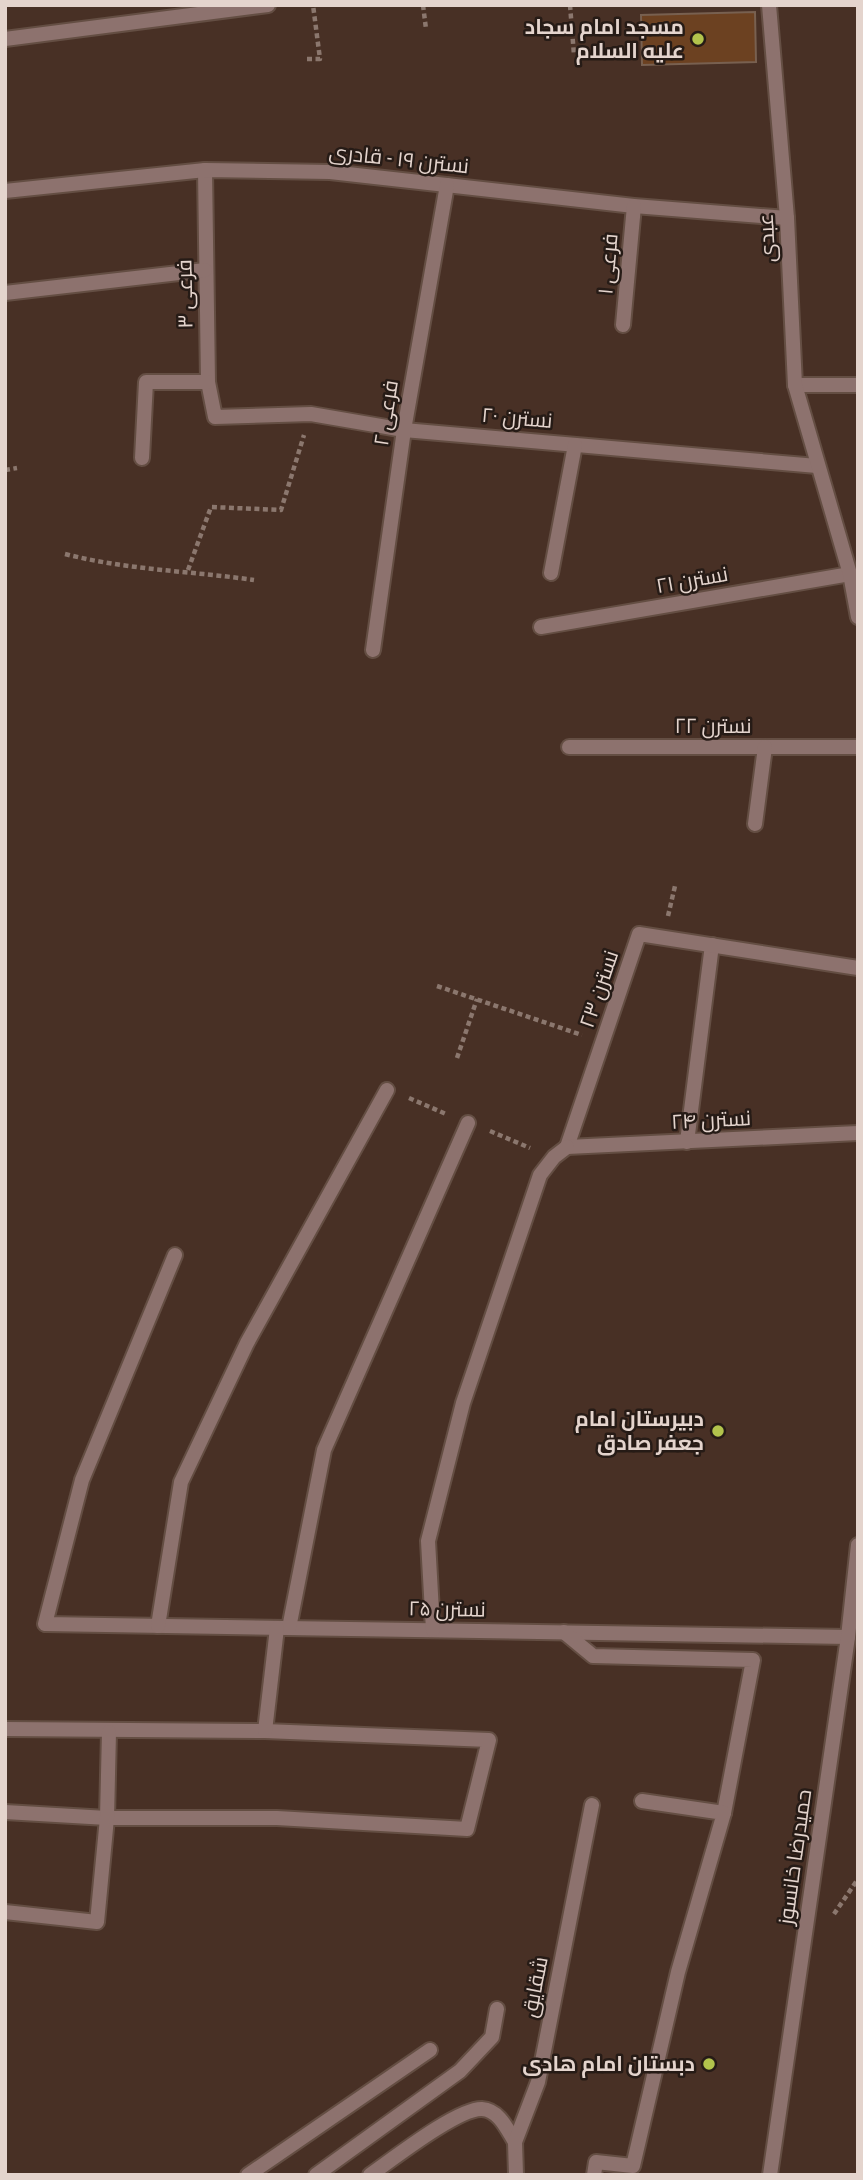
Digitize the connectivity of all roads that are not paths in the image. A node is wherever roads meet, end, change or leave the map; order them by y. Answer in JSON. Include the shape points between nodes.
{"nodes":[{"id":1,"x":268,"y":5,"type":"edge"},
{"id":2,"x":769,"y":5,"type":"edge"},
{"id":3,"x":5,"y":38,"type":"edge"},
{"id":4,"x":205,"y":170,"type":"junction"},
{"id":5,"x":447,"y":185,"type":"junction"},
{"id":6,"x":5,"y":191,"type":"edge"},
{"id":7,"x":634,"y":206,"type":"junction"},
{"id":8,"x":787,"y":218,"type":"junction"},
{"id":9,"x":205,"y":270,"type":"junction"},
{"id":10,"x":5,"y":293,"type":"edge"},
{"id":11,"x":623,"y":324,"type":"dead end"},
{"id":12,"x":208,"y":382,"type":"junction"},
{"id":13,"x":795,"y":385,"type":"junction"},
{"id":14,"x":858,"y":385,"type":"edge"},
{"id":15,"x":215,"y":416,"type":"joint"},
{"id":16,"x":404,"y":429,"type":"junction"},
{"id":17,"x":576,"y":445,"type":"junction"},
{"id":18,"x":142,"y":458,"type":"dead end"},
{"id":19,"x":817,"y":466,"type":"junction"},
{"id":20,"x":551,"y":573,"type":"dead end"},
{"id":21,"x":850,"y":574,"type":"junction"},
{"id":22,"x":858,"y":617,"type":"edge"},
{"id":23,"x":541,"y":626,"type":"dead end"},
{"id":24,"x":373,"y":650,"type":"dead end"},
{"id":25,"x":569,"y":747,"type":"dead end"},
{"id":26,"x":765,"y":747,"type":"junction"},
{"id":27,"x":858,"y":747,"type":"edge"},
{"id":28,"x":755,"y":824,"type":"dead end"},
{"id":29,"x":712,"y":945,"type":"junction"},
{"id":30,"x":858,"y":968,"type":"edge"},
{"id":31,"x":387,"y":1090,"type":"dead end"},
{"id":32,"x":468,"y":1123,"type":"dead end"},
{"id":33,"x":858,"y":1133,"type":"edge"},
{"id":34,"x":687,"y":1142,"type":"junction"},
{"id":35,"x":567,"y":1147,"type":"junction"},
{"id":36,"x":175,"y":1255,"type":"dead end"},
{"id":37,"x":858,"y":1545,"type":"edge"},
{"id":38,"x":158,"y":1626,"type":"junction"},
{"id":39,"x":283,"y":1628,"type":"junction"},
{"id":40,"x":433,"y":1630,"type":"junction"},
{"id":41,"x":564,"y":1632,"type":"junction"},
{"id":42,"x":849,"y":1637,"type":"junction"},
{"id":43,"x":5,"y":1729,"type":"edge"},
{"id":44,"x":265,"y":1731,"type":"junction"},
{"id":45,"x":109,"y":1732,"type":"junction"},
{"id":46,"x":642,"y":1801,"type":"dead end"},
{"id":47,"x":592,"y":1805,"type":"dead end"},
{"id":48,"x":5,"y":1812,"type":"edge"},
{"id":49,"x":724,"y":1813,"type":"junction"},
{"id":50,"x":107,"y":1818,"type":"junction"},
{"id":51,"x":5,"y":1912,"type":"edge"},
{"id":52,"x":497,"y":2010,"type":"dead end"},
{"id":53,"x":430,"y":2050,"type":"dead end"},
{"id":54,"x":515,"y":2142,"type":"junction"},
{"id":55,"x":248,"y":2175,"type":"edge"},
{"id":56,"x":316,"y":2175,"type":"edge"},
{"id":57,"x":370,"y":2175,"type":"edge"},
{"id":58,"x":516,"y":2175,"type":"edge"},
{"id":59,"x":594,"y":2175,"type":"edge"},
{"id":60,"x":770,"y":2175,"type":"edge"}],
"edges":[{"from":1,"to":3,"type":"street"},
{"from":2,"to":8,"type":"street","name":"عبدی"},
{"from":4,"to":5,"type":"street","name":"نسترن ۱۹ - قادری","via":[[330,172]]},
{"from":4,"to":6,"type":"street","name":"نسترن ۱۹ - قادری"},
{"from":4,"to":9,"type":"street","name":"فرعی ۳"},
{"from":5,"to":7,"type":"street","name":"نسترن ۱۹ - قادری"},
{"from":5,"to":16,"type":"street","name":"فرعی ۲"},
{"from":7,"to":8,"type":"street","name":"نسترن ۱۹ - قادری"},
{"from":7,"to":11,"type":"street","name":"فرعی ۱"},
{"from":8,"to":13,"type":"street","name":"عبدی"},
{"from":9,"to":10,"type":"street"},
{"from":9,"to":12,"type":"street","name":"فرعی ۳"},
{"from":12,"to":15,"type":"street","name":"فرعی ۳"},
{"from":12,"to":18,"type":"street","via":[[146,382]]},
{"from":13,"to":14,"type":"street"},
{"from":13,"to":19,"type":"street","name":"عبدی"},
{"from":15,"to":16,"type":"street","name":"نسترن ۲۰","via":[[310,414]]},
{"from":16,"to":17,"type":"street","name":"نسترن ۲۰"},
{"from":16,"to":24,"type":"street","name":"فرعی ۲"},
{"from":17,"to":19,"type":"street","name":"نسترن ۲۰"},
{"from":17,"to":20,"type":"street"},
{"from":19,"to":21,"type":"street"},
{"from":21,"to":22,"type":"street"},
{"from":21,"to":23,"type":"street","name":"نسترن ۲۱"},
{"from":25,"to":26,"type":"street","name":"نسترن ۲۲"},
{"from":26,"to":27,"type":"street","name":"نسترن ۲۲"},
{"from":26,"to":28,"type":"street"},
{"from":29,"to":30,"type":"street","name":"نسترن ۲۳"},
{"from":29,"to":34,"type":"street"},
{"from":29,"to":35,"type":"street","name":"نسترن ۲۳","via":[[639,934]]},
{"from":31,"to":38,"type":"street","via":[[247,1343],[181,1482]]},
{"from":32,"to":39,"type":"street","via":[[324,1450]]},
{"from":33,"to":34,"type":"street","name":"نسترن ۲۴"},
{"from":34,"to":35,"type":"street","name":"نسترن ۲۴"},
{"from":35,"to":40,"type":"street","via":[[540,1175],[463,1403],[428,1541]]},
{"from":36,"to":38,"type":"street","name":"نسترن ۲۵","via":[[82,1480],[45,1624]]},
{"from":37,"to":42,"type":"street","name":"حمیدرضا خانسوز"},
{"from":38,"to":39,"type":"street","name":"نسترن ۲۵"},
{"from":39,"to":40,"type":"street","name":"نسترن ۲۵"},
{"from":39,"to":44,"type":"street"},
{"from":40,"to":41,"type":"street","name":"نسترن ۲۵"},
{"from":41,"to":42,"type":"street","name":"نسترن ۲۵"},
{"from":41,"to":49,"type":"street","via":[[593,1656],[753,1660]]},
{"from":42,"to":60,"type":"street","name":"حمیدرضا خانسوز"},
{"from":43,"to":45,"type":"street"},
{"from":44,"to":45,"type":"street"},
{"from":44,"to":50,"type":"street","via":[[489,1740],[467,1829],[277,1818]]},
{"from":45,"to":50,"type":"street"},
{"from":46,"to":49,"type":"street"},
{"from":47,"to":54,"type":"street","name":"شقایق","via":[[538,2082]]},
{"from":48,"to":50,"type":"street"},
{"from":49,"to":59,"type":"street","via":[[678,1972],[633,2166],[596,2162]]},
{"from":50,"to":51,"type":"street","via":[[97,1922]]},
{"from":52,"to":56,"type":"street","via":[[492,2037],[460,2071]]},
{"from":53,"to":55,"type":"street"},
{"from":54,"to":57,"type":"street","via":[[500,2118],[484,2109],[463,2112]]},
{"from":54,"to":58,"type":"street","name":"شقایق"}]}
